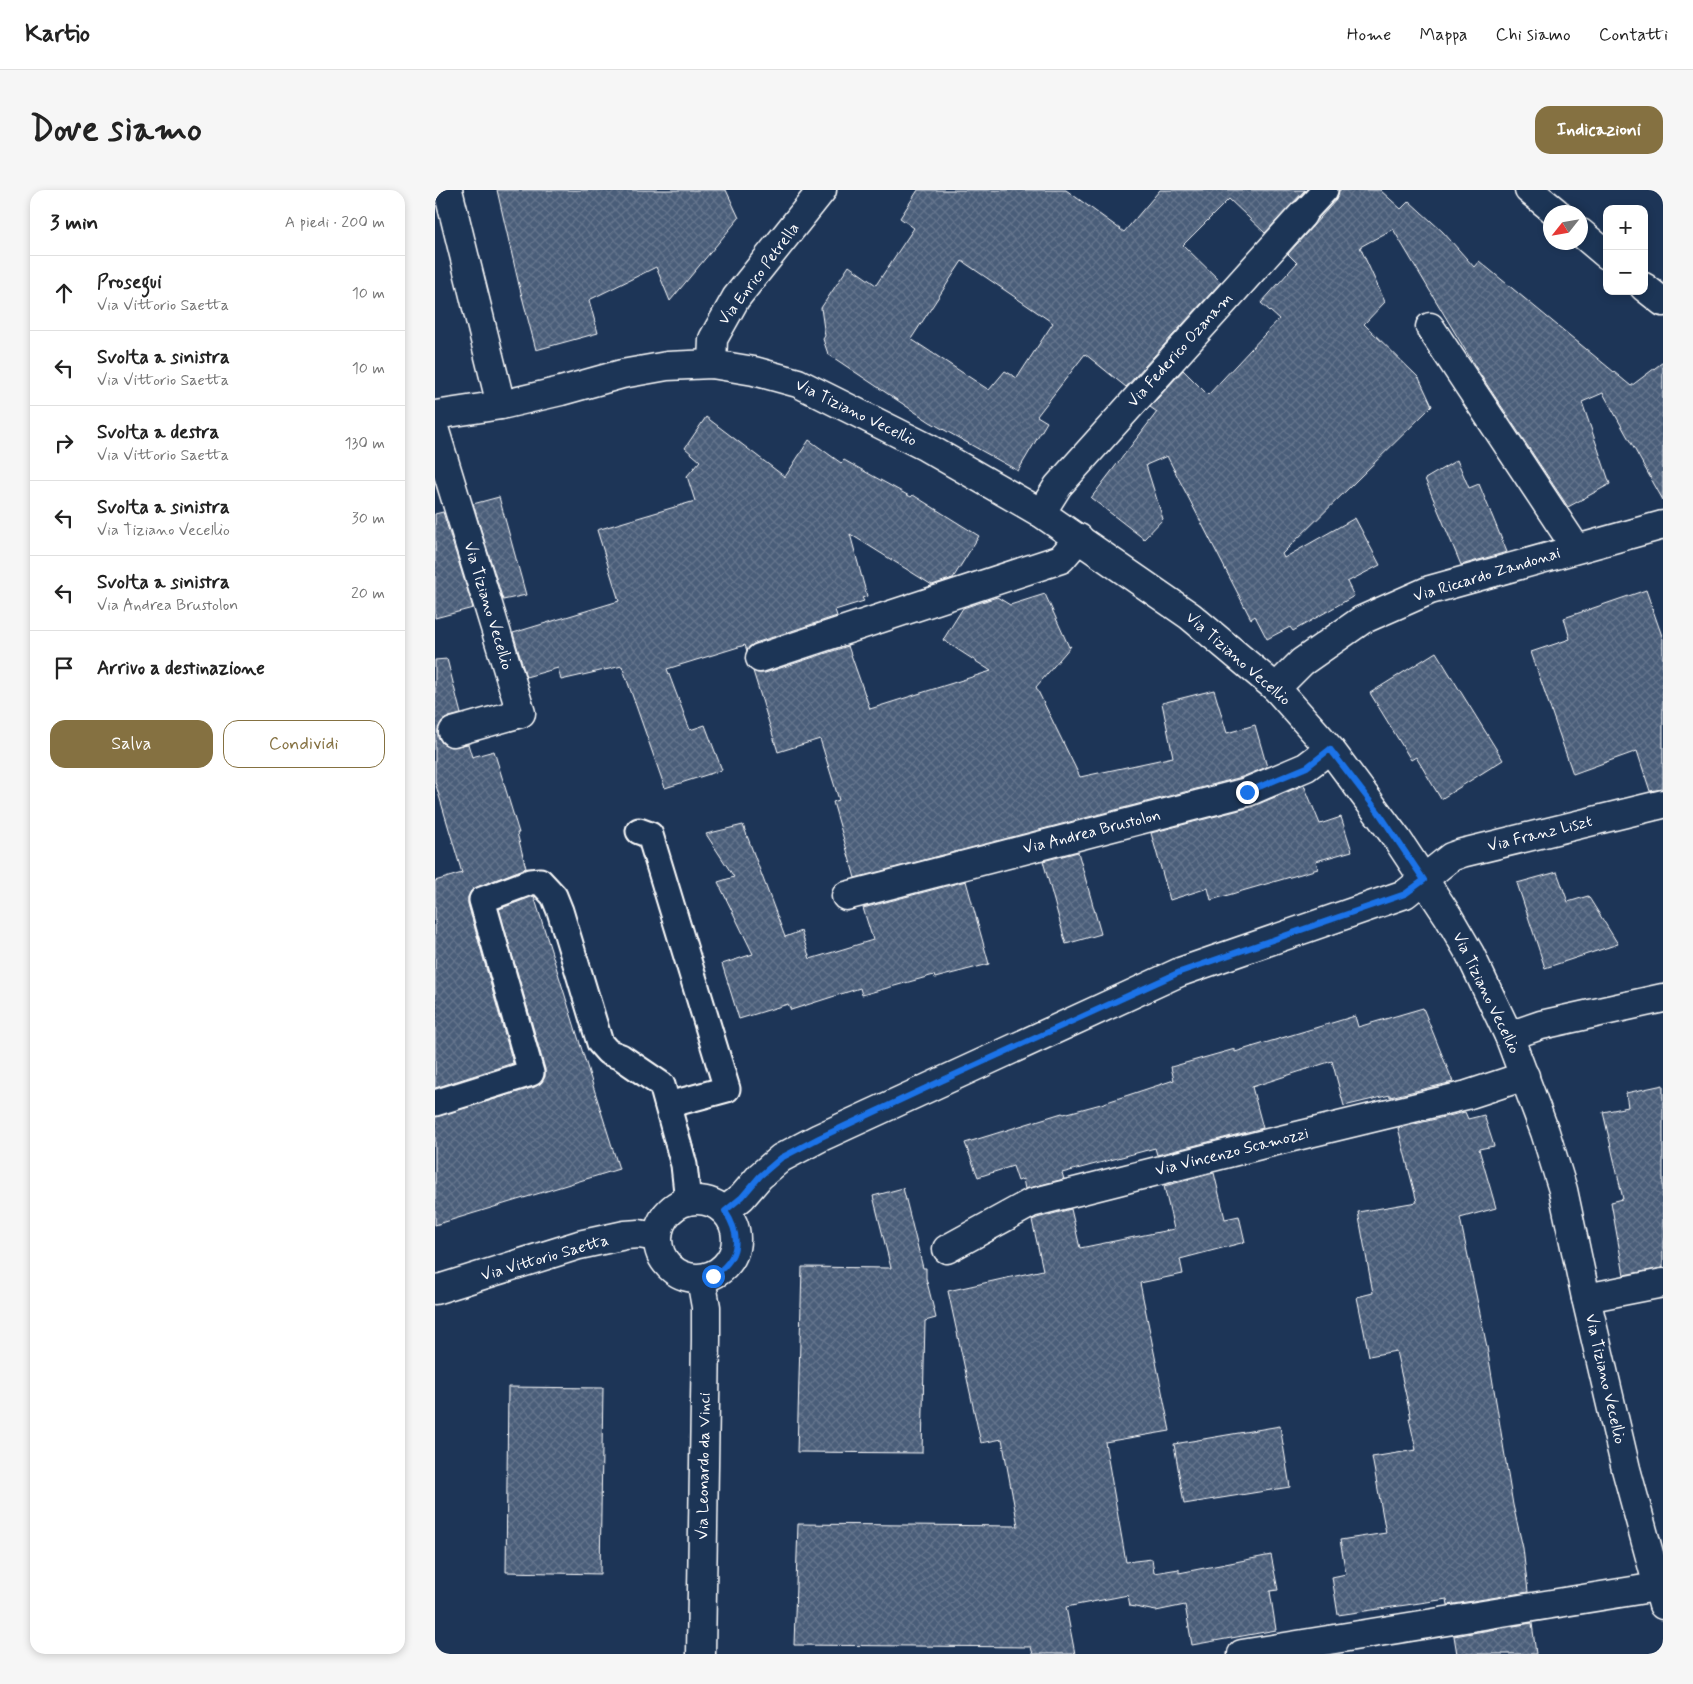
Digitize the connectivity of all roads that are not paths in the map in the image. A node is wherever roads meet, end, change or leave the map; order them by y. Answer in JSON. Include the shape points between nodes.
{"nodes":[{"id":1,"x":448,"y":190,"type":"edge"},
{"id":2,"x":822,"y":190,"type":"edge"},
{"id":3,"x":1325,"y":190,"type":"edge"},
{"id":4,"x":1529,"y":190,"type":"edge"},
{"id":5,"x":1547,"y":205,"type":"edge"},
{"id":6,"x":1302,"y":215,"type":"joint"},
{"id":7,"x":1588,"y":239,"type":"edge"},
{"id":8,"x":1603,"y":252,"type":"edge"},
{"id":9,"x":1648,"y":290,"type":"edge"},
{"id":10,"x":1663,"y":302,"type":"edge"},
{"id":11,"x":1430,"y":327,"type":"dead end"},
{"id":12,"x":712,"y":364,"type":"junction"},
{"id":13,"x":501,"y":405,"type":"junction"},
{"id":14,"x":435,"y":414,"type":"edge"},
{"id":15,"x":435,"y":431,"type":"edge"},
{"id":16,"x":1041,"y":513,"type":"junction"},
{"id":17,"x":1663,"y":525,"type":"edge"},
{"id":18,"x":1079,"y":538,"type":"junction"},
{"id":19,"x":1577,"y":548,"type":"junction"},
{"id":20,"x":760,"y":658,"type":"dead end"},
{"id":21,"x":1276,"y":688,"type":"junction"},
{"id":22,"x":453,"y":732,"type":"dead end"},
{"id":23,"x":1330,"y":749,"type":"junction"},
{"id":24,"x":1663,"y":804,"type":"edge"},
{"id":25,"x":639,"y":831,"type":"dead end"},
{"id":26,"x":1424,"y":880,"type":"junction"},
{"id":27,"x":846,"y":896,"type":"dead end"},
{"id":28,"x":1663,"y":998,"type":"edge"},
{"id":29,"x":1509,"y":1036,"type":"junction"},
{"id":30,"x":1525,"y":1076,"type":"junction"},
{"id":31,"x":665,"y":1095,"type":"junction"},
{"id":32,"x":435,"y":1104,"type":"edge"},
{"id":33,"x":688,"y":1201,"type":"junction"},
{"id":34,"x":725,"y":1211,"type":"junction"},
{"id":35,"x":657,"y":1237,"type":"junction"},
{"id":36,"x":947,"y":1249,"type":"dead end"},
{"id":37,"x":701,"y":1279,"type":"junction"},
{"id":38,"x":1663,"y":1283,"type":"edge"},
{"id":39,"x":435,"y":1290,"type":"edge"},
{"id":40,"x":1585,"y":1298,"type":"junction"},
{"id":41,"x":1660,"y":1596,"type":"edge"},
{"id":42,"x":701,"y":1654,"type":"edge"},
{"id":43,"x":1242,"y":1654,"type":"edge"}],
"edges":[{"from":1,"to":13,"type":"street"},
{"from":2,"to":12,"type":"street","name":"Via Enrico Petrella","via":[[732,306],[713,339]]},
{"from":3,"to":6,"type":"lane","name":"Via Federico Ozanam"},
{"from":4,"to":5,"type":"street"},
{"from":6,"to":16,"type":"street","name":"Via Federico Ozanam","via":[[1058,486]]},
{"from":7,"to":8,"type":"street"},
{"from":9,"to":10,"type":"street"},
{"from":11,"to":19,"type":"street","name":"Via Riccardo Zandonai"},
{"from":12,"to":13,"type":"street","name":"Via Tiziano Vecellio","via":[[667,366],[622,374]]},
{"from":12,"to":16,"type":"street","name":"Via Tiziano Vecellio","via":[[754,370],[797,383],[926,447]]},
{"from":13,"to":14,"type":"street","name":"Via Tiziano Vecellio"},
{"from":15,"to":22,"type":"street","name":"Via Tiziano Vecellio","via":[[521,713]]},
{"from":16,"to":18,"type":"street","name":"Via Tiziano Vecellio"},
{"from":17,"to":19,"type":"street","name":"Via Riccardo Zandonai"},
{"from":18,"to":20,"type":"street","via":[[1061,559]]},
{"from":18,"to":21,"type":"street","name":"Via Tiziano Vecellio","via":[[1190,616]]},
{"from":19,"to":21,"type":"street","name":"Via Riccardo Zandonai","via":[[1429,590],[1362,620],[1302,662]]},
{"from":21,"to":23,"type":"street","name":"Via Tiziano Vecellio"},
{"from":23,"to":26,"type":"street","name":"Via Tiziano Vecellio"},
{"from":23,"to":27,"type":"street","name":"Via Andrea Brustolon","via":[[1307,767],[1247,792]]},
{"from":24,"to":26,"type":"street","name":"Via Franz Liszt","via":[[1462,853]]},
{"from":25,"to":31,"type":"lane","via":[[650,835],[727,1089]]},
{"from":26,"to":29,"type":"street","name":"Via Tiziano Vecellio","via":[[1471,954]]},
{"from":26,"to":34,"type":"street","via":[[1398,897],[1180,972],[819,1138],[781,1158]]},
{"from":28,"to":29,"type":"street","via":[[1541,1025]]},
{"from":29,"to":30,"type":"street","name":"Via Tiziano Vecellio"},
{"from":30,"to":36,"type":"street","name":"Via Vincenzo Scamozzi","via":[[1467,1095],[1031,1204]]},
{"from":30,"to":40,"type":"street","name":"Via Tiziano Vecellio","via":[[1563,1190]]},
{"from":31,"to":32,"type":"lane","via":[[600,1043],[554,896],[540,881],[482,900],[531,1073]]},
{"from":31,"to":33,"type":"lane","via":[[684,1165]]},
{"from":33,"to":34,"type":"street","via":[[701,1200]]},
{"from":33,"to":35,"type":"street","via":[[668,1212]]},
{"from":34,"to":37,"type":"street","via":[[736,1234],[732,1259],[713,1276]]},
{"from":35,"to":37,"type":"street","via":[[668,1266],[678,1274]]},
{"from":35,"to":39,"type":"street","name":"Via Vittorio Saetta","via":[[625,1235],[579,1245]]},
{"from":37,"to":42,"type":"street","name":"Via Leonardo da Vinci","via":[[706,1307],[706,1339]]},
{"from":38,"to":40,"type":"street"},
{"from":40,"to":41,"type":"street","name":"Via Tiziano Vecellio"},
{"from":41,"to":43,"type":"street","name":"Via Tiziano Vecellio"}]}
